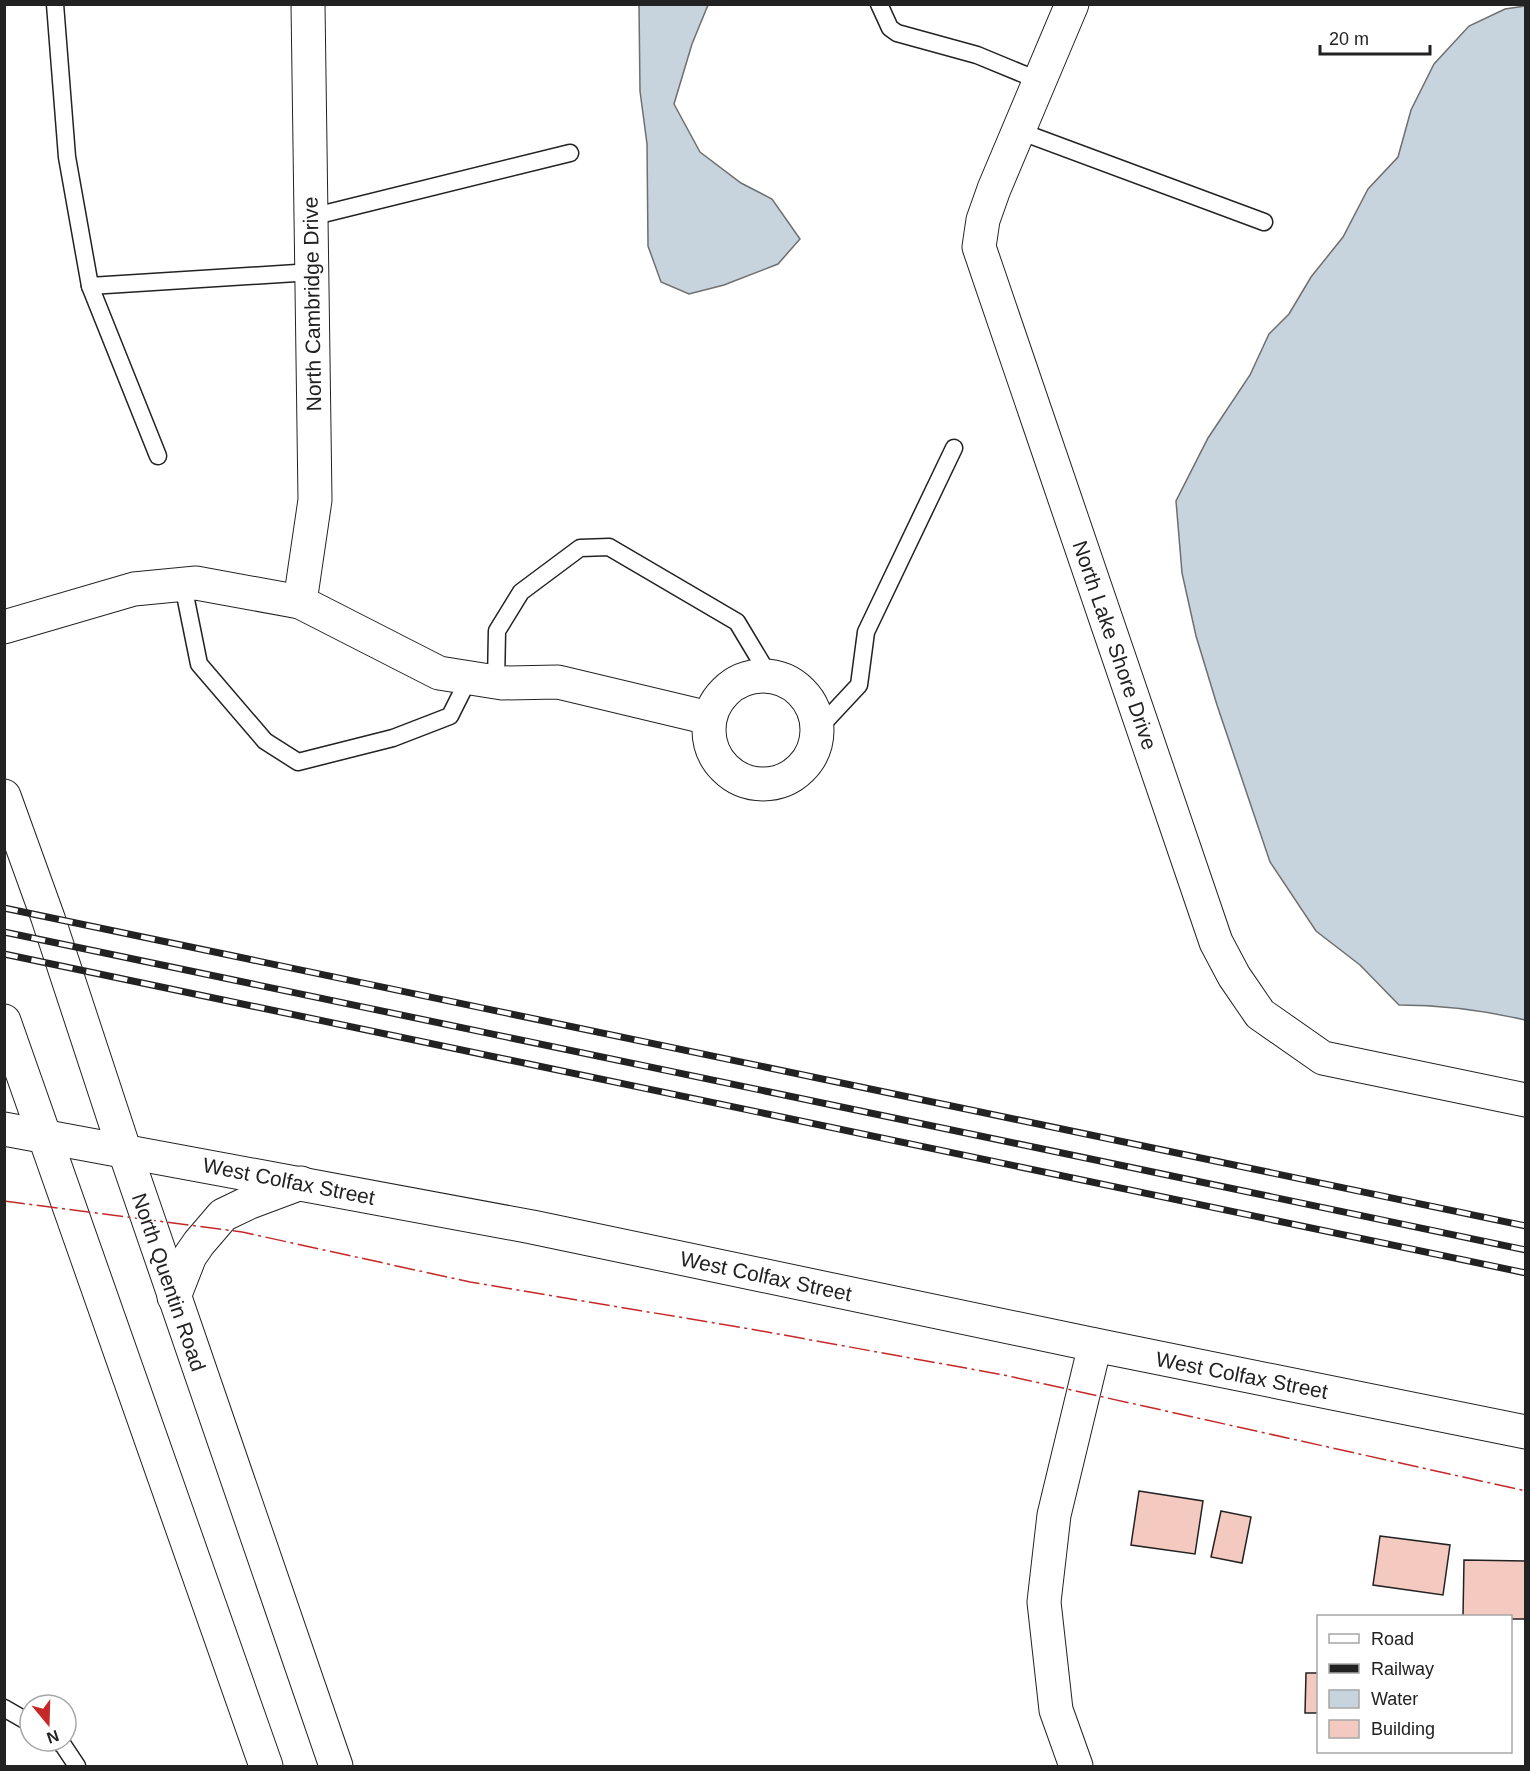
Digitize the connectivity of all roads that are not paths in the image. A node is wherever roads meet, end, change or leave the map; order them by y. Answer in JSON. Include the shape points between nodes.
{"nodes":[{"id":1,"x":55,"y":4,"type":"edge"},
{"id":2,"x":308,"y":4,"type":"edge"},
{"id":3,"x":879,"y":4,"type":"edge"},
{"id":4,"x":1072,"y":4,"type":"edge"},
{"id":5,"x":1040,"y":81,"type":"junction"},
{"id":6,"x":1019,"y":131,"type":"junction"},
{"id":7,"x":570,"y":153,"type":"dead end"},
{"id":8,"x":310,"y":217,"type":"junction"},
{"id":9,"x":1264,"y":222,"type":"dead end"},
{"id":10,"x":312,"y":272,"type":"junction"},
{"id":11,"x":90,"y":286,"type":"junction"},
{"id":12,"x":954,"y":448,"type":"dead end"},
{"id":13,"x":158,"y":456,"type":"dead end"},
{"id":14,"x":183,"y":585,"type":"junction"},
{"id":15,"x":300,"y":602,"type":"junction"},
{"id":16,"x":4,"y":627,"type":"edge"},
{"id":17,"x":770,"y":677,"type":"junction"},
{"id":18,"x":483,"y":680,"type":"junction"},
{"id":19,"x":709,"y":718,"type":"junction"},
{"id":20,"x":818,"y":730,"type":"junction"},
{"id":21,"x":4,"y":796,"type":"edge"},
{"id":22,"x":4,"y":1021,"type":"edge"},
{"id":23,"x":1526,"y":1100,"type":"edge"},
{"id":24,"x":4,"y":1129,"type":"edge"},
{"id":25,"x":45,"y":1136,"type":"junction"},
{"id":26,"x":124,"y":1149,"type":"junction"},
{"id":27,"x":301,"y":1183,"type":"junction"},
{"id":28,"x":174,"y":1297,"type":"junction"},
{"id":29,"x":1095,"y":1345,"type":"junction"},
{"id":30,"x":1526,"y":1432,"type":"edge"},
{"id":31,"x":4,"y":1708,"type":"edge"},
{"id":32,"x":18,"y":1716,"type":"edge"},
{"id":33,"x":68,"y":1753,"type":"edge"},
{"id":34,"x":77,"y":1767,"type":"edge"},
{"id":35,"x":266,"y":1767,"type":"edge"},
{"id":36,"x":336,"y":1767,"type":"edge"},
{"id":37,"x":1076,"y":1767,"type":"edge"}],
"edges":[{"from":1,"to":11,"type":"lane","via":[[67,157]]},
{"from":2,"to":8,"type":"street","name":"North Cambridge Drive"},
{"from":3,"to":5,"type":"lane","via":[[890,28],[897,33],[977,55]]},
{"from":4,"to":5,"type":"street","name":"North Lake Shore Drive"},
{"from":5,"to":6,"type":"street","name":"North Lake Shore Drive"},
{"from":6,"to":9,"type":"lane"},
{"from":6,"to":23,"type":"street","name":"North Lake Shore Drive","via":[[983,220],[979,247],[1216,942],[1260,1014],[1323,1058]]},
{"from":7,"to":8,"type":"lane"},
{"from":8,"to":10,"type":"street","name":"North Cambridge Drive"},
{"from":10,"to":11,"type":"lane"},
{"from":10,"to":15,"type":"street","name":"North Cambridge Drive","via":[[315,500]]},
{"from":11,"to":13,"type":"lane"},
{"from":12,"to":20,"type":"lane","via":[[866,632],[859,684]]},
{"from":14,"to":15,"type":"street","via":[[196,583]]},
{"from":14,"to":16,"type":"street","via":[[134,589]]},
{"from":14,"to":18,"type":"lane","via":[[199,664],[265,741],[298,762],[393,738],[450,716]]},
{"from":15,"to":18,"type":"street","via":[[439,673]]},
{"from":17,"to":18,"type":"lane","via":[[737,622],[609,547],[580,548],[521,592],[497,631]]},
{"from":17,"to":19,"type":"street","via":[[756,676],[733,685],[719,698]]},
{"from":17,"to":20,"type":"street","via":[[791,684],[810,702]]},
{"from":18,"to":19,"type":"street","via":[[558,681]]},
{"from":19,"to":20,"type":"street","via":[[709,742],[717,760],[729,773],[760,785],[792,776],[806,763]]},
{"from":21,"to":26,"type":"street","name":"North Quentin Road"},
{"from":22,"to":25,"type":"street"},
{"from":24,"to":25,"type":"street","name":"West Colfax Street"},
{"from":25,"to":26,"type":"street","name":"West Colfax Street"},
{"from":25,"to":35,"type":"street"},
{"from":26,"to":27,"type":"street","name":"West Colfax Street"},
{"from":26,"to":28,"type":"street","name":"North Quentin Road"},
{"from":27,"to":28,"type":"street","via":[[223,1215],[195,1250]]},
{"from":27,"to":29,"type":"street","name":"West Colfax Street","via":[[532,1227]]},
{"from":28,"to":36,"type":"street","name":"North Quentin Road"},
{"from":29,"to":30,"type":"street","name":"West Colfax Street"},
{"from":29,"to":37,"type":"street","via":[[1054,1515],[1044,1602],[1056,1710]]},
{"from":31,"to":32,"type":"lane"},
{"from":33,"to":34,"type":"lane"}]}
